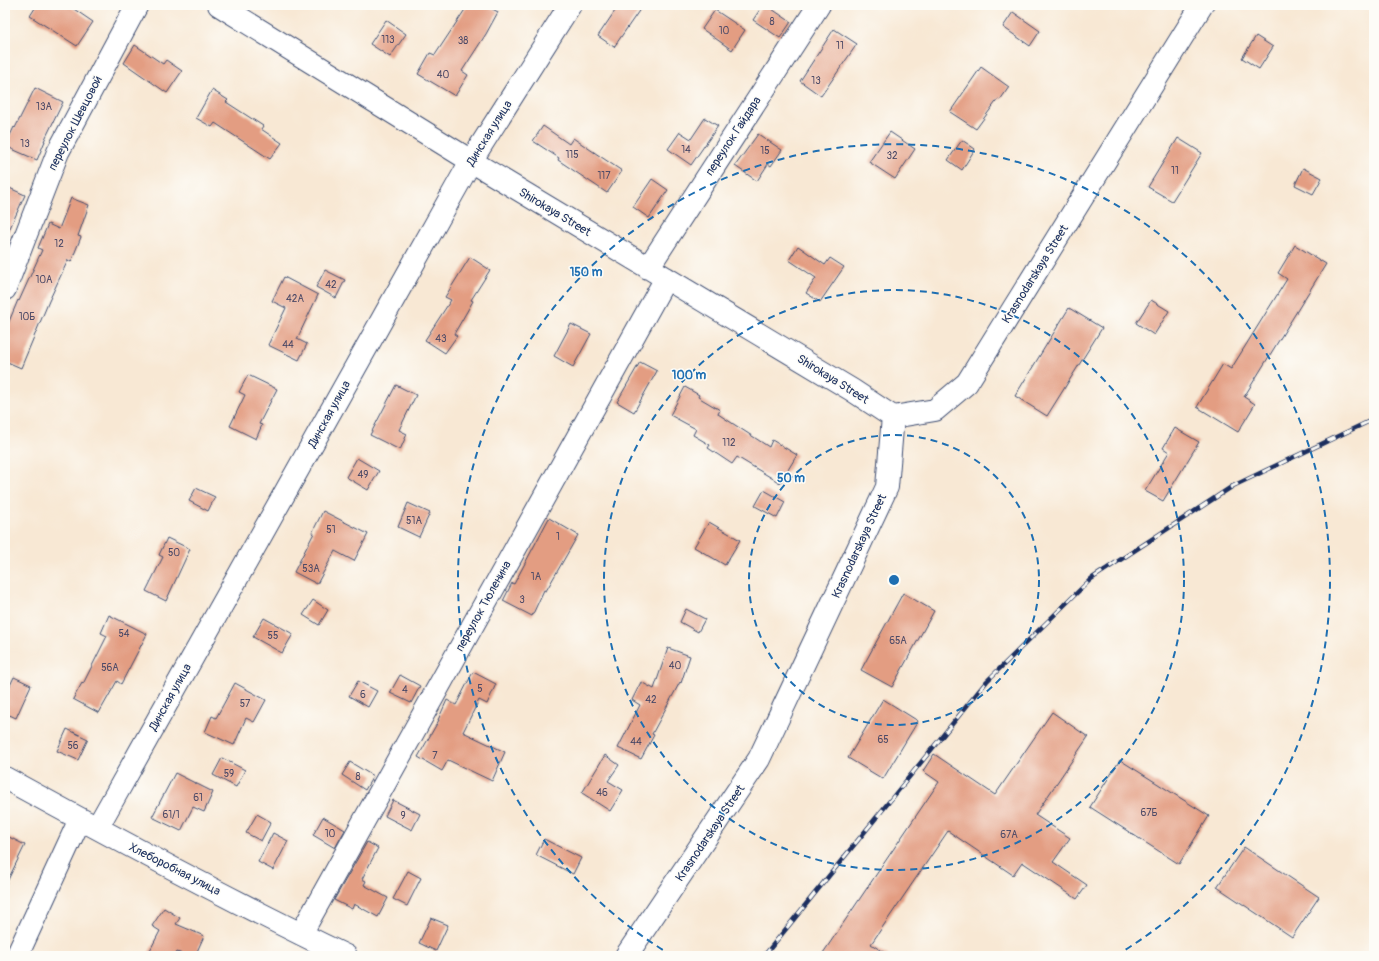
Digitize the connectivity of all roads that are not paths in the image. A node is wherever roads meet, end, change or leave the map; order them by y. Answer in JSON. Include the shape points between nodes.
{"nodes":[{"id":1,"x":137,"y":5,"type":"edge"},
{"id":2,"x":219,"y":5,"type":"edge"},
{"id":3,"x":570,"y":5,"type":"edge"},
{"id":4,"x":819,"y":5,"type":"edge"},
{"id":5,"x":1202,"y":5,"type":"edge"},
{"id":6,"x":471,"y":162,"type":"junction"},
{"id":7,"x":657,"y":273,"type":"junction"},
{"id":8,"x":5,"y":289,"type":"edge"},
{"id":9,"x":893,"y":417,"type":"junction"},
{"id":10,"x":5,"y":778,"type":"edge"},
{"id":11,"x":89,"y":824,"type":"junction"},
{"id":12,"x":301,"y":934,"type":"junction"},
{"id":13,"x":17,"y":956,"type":"edge"},
{"id":14,"x":346,"y":956,"type":"edge"},
{"id":15,"x":626,"y":956,"type":"edge"}],
"edges":[{"from":1,"to":8,"type":"street","name":"переулок Шевцовой","via":[[58,152]]},
{"from":2,"to":6,"type":"street","name":"Shirokaya Street"},
{"from":3,"to":6,"type":"street","name":"Динская улица"},
{"from":4,"to":7,"type":"street","name":"переулок Гайдара"},
{"from":5,"to":9,"type":"street","name":"Krasnodarskaya Street","via":[[967,383],[935,410]]},
{"from":6,"to":7,"type":"street","name":"Shirokaya Street"},
{"from":6,"to":11,"type":"street","name":"Динская улица"},
{"from":7,"to":9,"type":"street","name":"Shirokaya Street"},
{"from":7,"to":12,"type":"street","name":"переулок Тюленина"},
{"from":9,"to":15,"type":"street","name":"Krasnodarskaya Street","via":[[887,487],[759,759]]},
{"from":10,"to":11,"type":"street","name":"Хлеборобная улица"},
{"from":11,"to":12,"type":"street","name":"Хлеборобная улица"},
{"from":11,"to":13,"type":"street","name":"Динская улица"},
{"from":12,"to":14,"type":"street","name":"Хлеборобная улица"}]}
